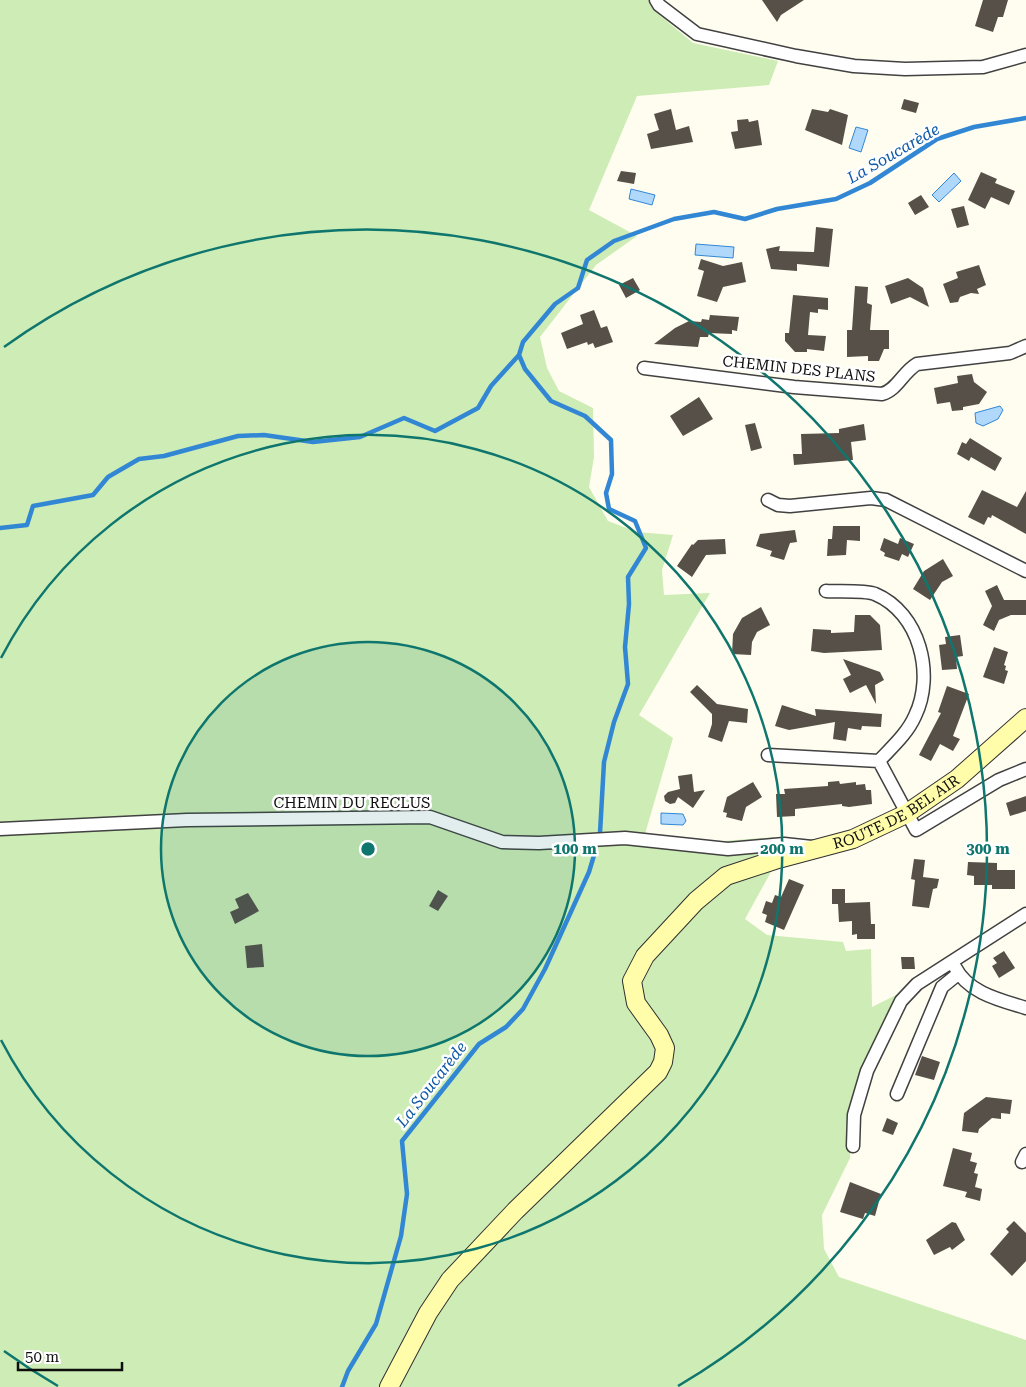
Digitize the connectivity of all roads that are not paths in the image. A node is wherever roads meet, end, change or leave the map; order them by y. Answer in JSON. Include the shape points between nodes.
{"nodes":[{"id":1,"x":656,"y":0,"type":"edge"},
{"id":2,"x":1026,"y":55,"type":"edge"},
{"id":3,"x":1026,"y":346,"type":"edge"},
{"id":4,"x":644,"y":368,"type":"dead end"},
{"id":5,"x":768,"y":500,"type":"dead end"},
{"id":6,"x":1026,"y":571,"type":"edge"},
{"id":7,"x":826,"y":591,"type":"dead end"},
{"id":8,"x":1026,"y":718,"type":"edge"},
{"id":9,"x":768,"y":755,"type":"dead end"},
{"id":10,"x":879,"y":761,"type":"junction"},
{"id":11,"x":1026,"y":769,"type":"edge"},
{"id":12,"x":906,"y":814,"type":"junction"},
{"id":13,"x":0,"y":829,"type":"edge"},
{"id":14,"x":819,"y":848,"type":"junction"},
{"id":15,"x":1026,"y":914,"type":"edge"},
{"id":16,"x":952,"y":963,"type":"junction"},
{"id":17,"x":958,"y":974,"type":"junction"},
{"id":18,"x":1026,"y":1008,"type":"edge"},
{"id":19,"x":897,"y":1094,"type":"dead end"},
{"id":20,"x":853,"y":1146,"type":"dead end"},
{"id":21,"x":389,"y":1387,"type":"edge"}],
"edges":[{"from":1,"to":2,"type":"street","via":[[658,5],[696,34],[854,66],[905,69],[983,67]]},
{"from":3,"to":4,"type":"street","name":"CHEMIN DES PLANS","via":[[1010,353],[917,364],[890,392],[882,394],[794,388]]},
{"from":5,"to":6,"type":"street","via":[[790,506],[871,498],[886,500]]},
{"from":7,"to":10,"type":"street","via":[[874,594],[897,608],[910,623],[918,641],[924,677],[922,697],[904,734]]},
{"from":8,"to":12,"type":"street","name":"ROUTE DE BEL AIR","via":[[957,779]]},
{"from":9,"to":10,"type":"street"},
{"from":10,"to":12,"type":"street"},
{"from":11,"to":12,"type":"street","via":[[999,780],[916,830]]},
{"from":12,"to":14,"type":"street","name":"ROUTE DE BEL AIR","via":[[854,839]]},
{"from":13,"to":14,"type":"street","name":"CHEMIN DU RECLUS","via":[[187,820],[430,817],[502,842],[625,838],[728,850],[784,844]]},
{"from":14,"to":21,"type":"street","name":"ROUTE DE BEL AIR","via":[[726,876],[696,902],[645,956],[632,981],[636,1002],[660,1035],[665,1048],[658,1072],[515,1211],[450,1280],[428,1313]]},
{"from":15,"to":16,"type":"street"},
{"from":16,"to":17,"type":"street"},
{"from":16,"to":20,"type":"street","via":[[917,984],[901,1001],[868,1070],[854,1115]]},
{"from":17,"to":18,"type":"street","via":[[974,989]]},
{"from":17,"to":19,"type":"street","via":[[942,987]]}]}
